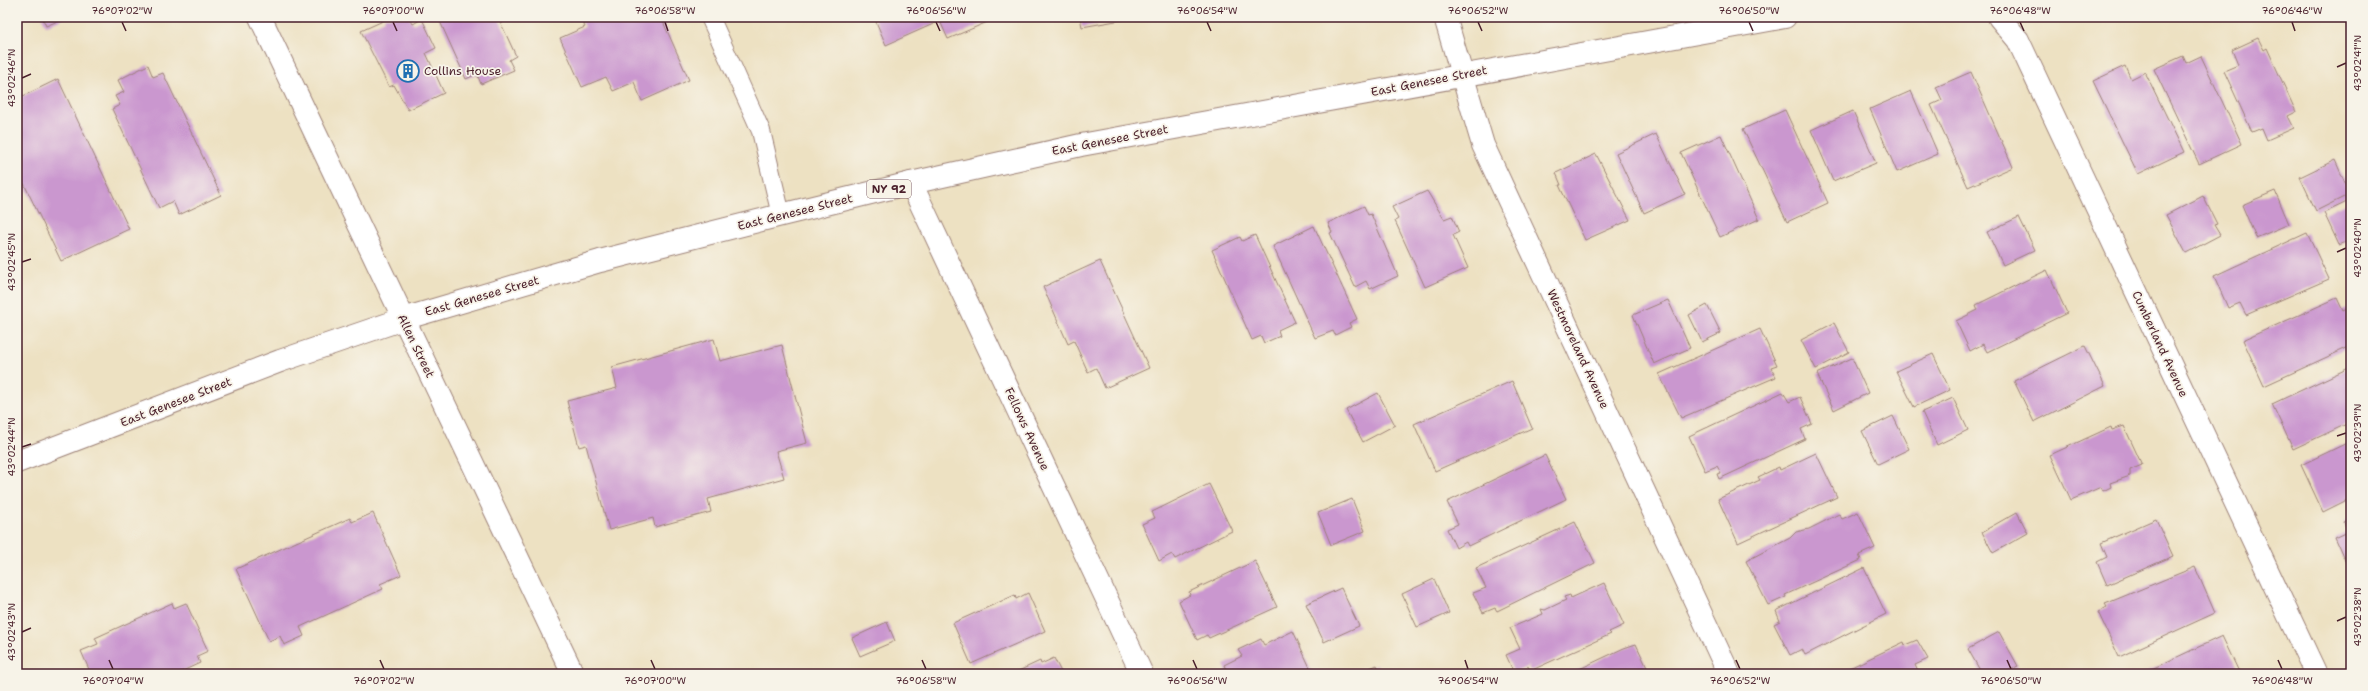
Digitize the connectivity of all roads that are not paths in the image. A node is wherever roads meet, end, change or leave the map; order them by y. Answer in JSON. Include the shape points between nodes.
{"nodes":[{"id":1,"x":260,"y":17,"type":"edge"},
{"id":2,"x":710,"y":17,"type":"edge"},
{"id":3,"x":1445,"y":17,"type":"edge"},
{"id":4,"x":1785,"y":17,"type":"edge"},
{"id":5,"x":1999,"y":17,"type":"edge"},
{"id":6,"x":1462,"y":75,"type":"junction"},
{"id":7,"x":911,"y":183,"type":"junction"},
{"id":8,"x":781,"y":215,"type":"junction"},
{"id":9,"x":403,"y":319,"type":"junction"},
{"id":10,"x":17,"y":462,"type":"edge"},
{"id":11,"x":573,"y":674,"type":"edge"},
{"id":12,"x":1142,"y":674,"type":"edge"},
{"id":13,"x":1729,"y":674,"type":"edge"},
{"id":14,"x":2316,"y":674,"type":"edge"}],
"edges":[{"from":1,"to":9,"type":"street","name":"Allen Street"},
{"from":2,"to":8,"type":"lane","via":[[761,131]]},
{"from":3,"to":6,"type":"street","name":"Westmoreland Avenue"},
{"from":4,"to":6,"type":"street","name":"East Genesee Street","number":"NY 92"},
{"from":5,"to":14,"type":"street","name":"Cumberland Avenue","via":[[2018,40]]},
{"from":6,"to":7,"type":"street","name":"East Genesee Street","number":"NY 92","via":[[1081,145]]},
{"from":6,"to":13,"type":"street","name":"Westmoreland Avenue","via":[[1483,145]]},
{"from":7,"to":8,"type":"street","name":"East Genesee Street","number":"NY 92"},
{"from":7,"to":12,"type":"street","name":"Fellows Avenue"},
{"from":8,"to":9,"type":"street","name":"East Genesee Street","number":"NY 92","via":[[600,262]]},
{"from":9,"to":10,"type":"street","name":"East Genesee Street","number":"NY 92","via":[[280,361]]},
{"from":9,"to":11,"type":"street","name":"Allen Street"}]}
